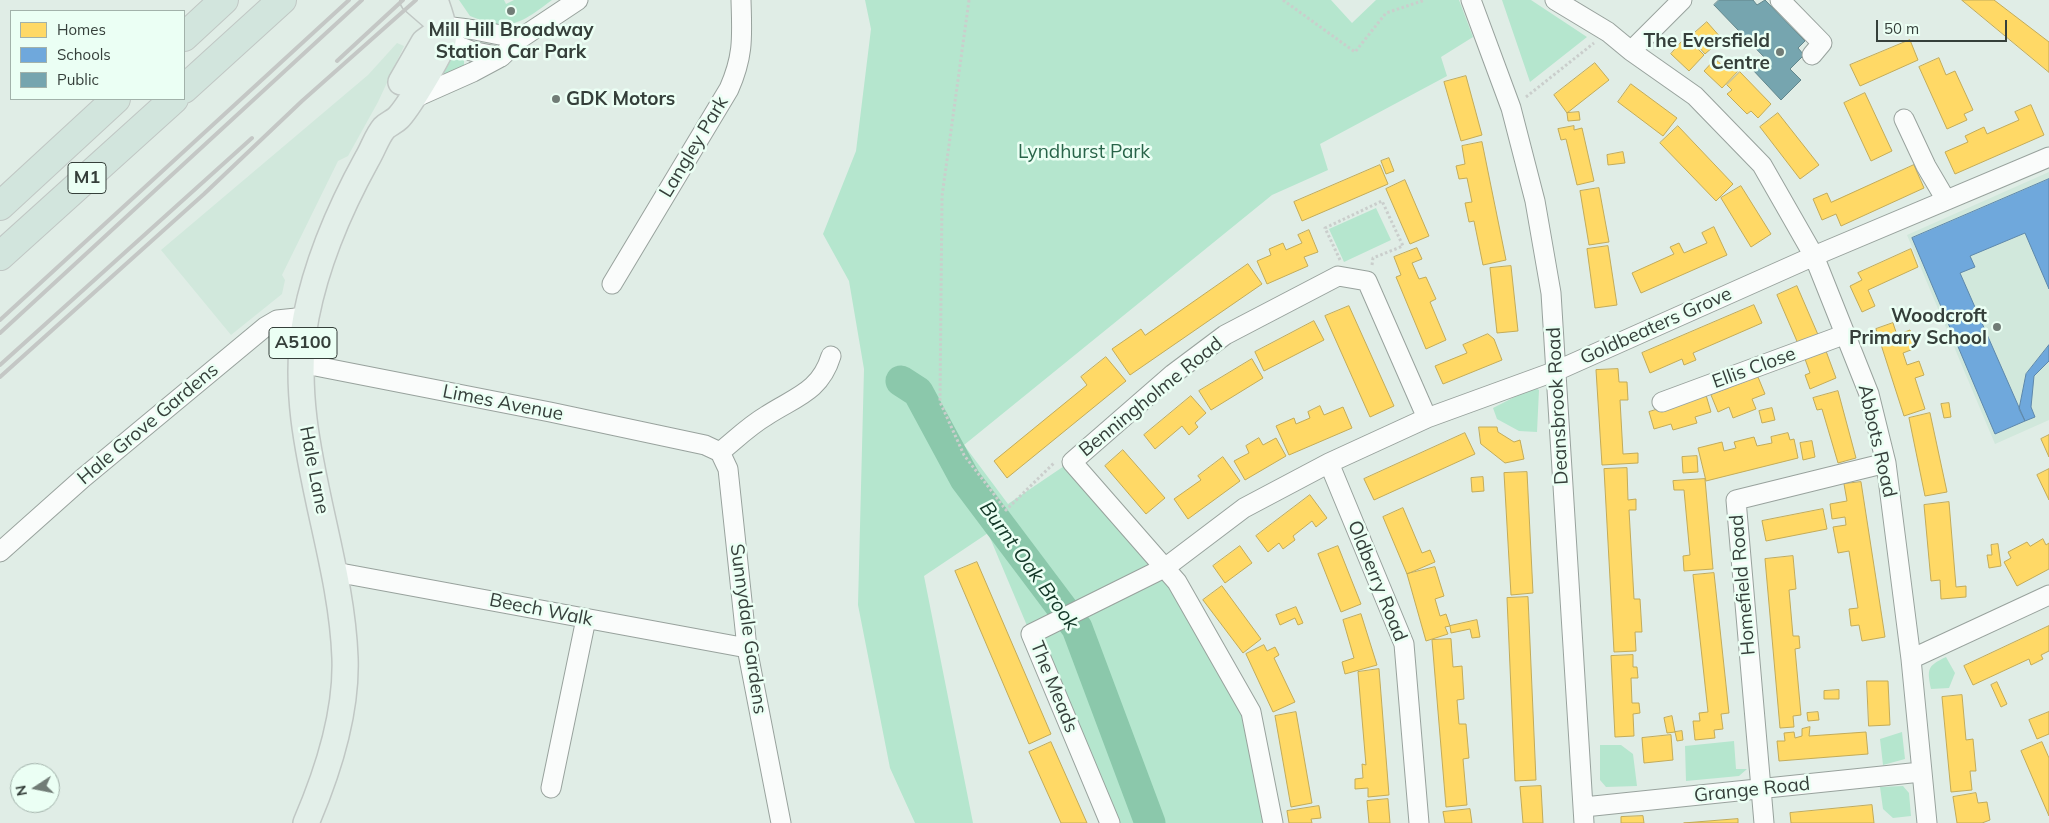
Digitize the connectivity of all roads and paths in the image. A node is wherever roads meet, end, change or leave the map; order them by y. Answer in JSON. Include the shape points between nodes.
{"nodes":[{"id":1,"x":224,"y":0,"type":"edge"},
{"id":2,"x":413,"y":0,"type":"edge"},
{"id":3,"x":435,"y":0,"type":"edge"},
{"id":4,"x":578,"y":0,"type":"edge"},
{"id":5,"x":741,"y":0,"type":"edge"},
{"id":6,"x":969,"y":0,"type":"edge"},
{"id":7,"x":1283,"y":0,"type":"edge"},
{"id":8,"x":1425,"y":0,"type":"edge"},
{"id":9,"x":1471,"y":0,"type":"edge"},
{"id":10,"x":1555,"y":0,"type":"edge"},
{"id":11,"x":1682,"y":0,"type":"edge"},
{"id":12,"x":1780,"y":0,"type":"edge"},
{"id":13,"x":281,"y":1,"type":"edge"},
{"id":14,"x":444,"y":27,"type":"junction"},
{"id":15,"x":1608,"y":32,"type":"junction"},
{"id":16,"x":185,"y":36,"type":"edge"},
{"id":17,"x":521,"y":38,"type":"junction"},
{"id":18,"x":1631,"y":51,"type":"junction"},
{"id":19,"x":1812,"y":55,"type":"dead end"},
{"id":20,"x":501,"y":57,"type":"junction"},
{"id":21,"x":185,"y":89,"type":"edge"},
{"id":22,"x":115,"y":100,"type":"edge"},
{"id":23,"x":173,"y":100,"type":"edge"},
{"id":24,"x":410,"y":100,"type":"junction"},
{"id":25,"x":1511,"y":108,"type":"junction"},
{"id":26,"x":1904,"y":119,"type":"dead end"},
{"id":27,"x":385,"y":128,"type":"junction"},
{"id":28,"x":2049,"y":156,"type":"edge"},
{"id":29,"x":1946,"y":200,"type":"junction"},
{"id":30,"x":0,"y":206,"type":"edge"},
{"id":31,"x":0,"y":256,"type":"edge"},
{"id":32,"x":1814,"y":256,"type":"junction"},
{"id":33,"x":1358,"y":280,"type":"junction"},
{"id":34,"x":612,"y":284,"type":"dead end"},
{"id":35,"x":306,"y":317,"type":"junction"},
{"id":36,"x":1846,"y":334,"type":"junction"},
{"id":37,"x":831,"y":356,"type":"dead end"},
{"id":38,"x":300,"y":363,"type":"junction"},
{"id":39,"x":1556,"y":371,"type":"junction"},
{"id":40,"x":1662,"y":402,"type":"dead end"},
{"id":41,"x":1427,"y":418,"type":"junction"},
{"id":42,"x":712,"y":449,"type":"junction"},
{"id":43,"x":1072,"y":462,"type":"junction"},
{"id":44,"x":1328,"y":463,"type":"junction"},
{"id":45,"x":1886,"y":463,"type":"junction"},
{"id":46,"x":0,"y":552,"type":"edge"},
{"id":47,"x":1166,"y":567,"type":"junction"},
{"id":48,"x":335,"y":572,"type":"junction"},
{"id":49,"x":2049,"y":594,"type":"edge"},
{"id":50,"x":586,"y":619,"type":"junction"},
{"id":51,"x":747,"y":648,"type":"junction"},
{"id":52,"x":1912,"y":660,"type":"junction"},
{"id":53,"x":1921,"y":772,"type":"junction"},
{"id":54,"x":551,"y":788,"type":"dead end"},
{"id":55,"x":1762,"y":789,"type":"junction"},
{"id":56,"x":1584,"y":815,"type":"edge"},
{"id":57,"x":306,"y":823,"type":"edge"},
{"id":58,"x":781,"y":823,"type":"edge"},
{"id":59,"x":1110,"y":823,"type":"edge"},
{"id":60,"x":1273,"y":823,"type":"edge"},
{"id":61,"x":1419,"y":823,"type":"edge"},
{"id":62,"x":1764,"y":823,"type":"edge"},
{"id":63,"x":1927,"y":823,"type":"edge"}],
"edges":[{"from":1,"to":16,"type":"highway"},
{"from":2,"to":14,"type":"main road"},
{"from":3,"to":14,"type":"main road","number":"A5100"},
{"from":4,"to":17,"type":"street"},
{"from":5,"to":34,"type":"street","name":"Langley Park","via":[[739,66]]},
{"from":6,"to":43,"type":"path","via":[[942,196],[940,402],[964,455],[1006,510],[1056,462]]},
{"from":7,"to":8,"type":"path","via":[[1355,52],[1386,13]]},
{"from":9,"to":25,"type":"street","name":"Deansbrook Road"},
{"from":10,"to":15,"type":"street","name":"Abbots Road"},
{"from":11,"to":18,"type":"street"},
{"from":12,"to":19,"type":"street","via":[[1822,43]]},
{"from":13,"to":21,"type":"highway"},
{"from":14,"to":17,"type":"street","via":[[464,27],[481,33]]},
{"from":14,"to":20,"type":"street","via":[[455,45]]},
{"from":14,"to":24,"type":"main road","name":"Hale Lane","number":"A5100","via":[[441,49]]},
{"from":14,"to":27,"type":"main road","name":"Hale Lane","number":"A5100","via":[[424,42],[386,108]]},
{"from":15,"to":18,"type":"street","name":"Abbots Road"},
{"from":15,"to":25,"type":"path"},
{"from":17,"to":20,"type":"street"},
{"from":18,"to":32,"type":"street","name":"Abbots Road","via":[[1695,96],[1762,165]]},
{"from":20,"to":24,"type":"street"},
{"from":22,"to":30,"type":"highway","number":"M1"},
{"from":23,"to":31,"type":"highway","number":"M1"},
{"from":24,"to":27,"type":"main road","name":"Hale Lane","number":"A5100","via":[[399,117]]},
{"from":25,"to":39,"type":"street","name":"Deansbrook Road","via":[[1535,201],[1551,293]]},
{"from":26,"to":29,"type":"street"},
{"from":27,"to":35,"type":"main road","name":"Hale Lane","number":"A5100","via":[[339,214],[324,251]]},
{"from":28,"to":29,"type":"street","name":"Goldbeaters Grove"},
{"from":29,"to":32,"type":"street","name":"Goldbeaters Grove"},
{"from":32,"to":36,"type":"street","name":"Abbots Road"},
{"from":32,"to":39,"type":"street","name":"Goldbeaters Grove"},
{"from":33,"to":33,"type":"path","via":[[1325,228],[1382,201],[1403,246],[1373,258]]},
{"from":33,"to":41,"type":"street"},
{"from":33,"to":43,"type":"street","name":"Benningholme Road","via":[[1338,276],[1225,335],[1174,374]]},
{"from":35,"to":38,"type":"main road","name":"Hale Lane","number":"A5100"},
{"from":35,"to":46,"type":"street","name":"Hale Grove Gardens","via":[[278,320],[265,327],[83,478]]},
{"from":36,"to":40,"type":"street","name":"Ellis Close"},
{"from":36,"to":45,"type":"street","name":"Abbots Road","via":[[1869,394]]},
{"from":37,"to":42,"type":"street","via":[[816,385]]},
{"from":38,"to":42,"type":"street","name":"Limes Avenue","via":[[550,412]]},
{"from":38,"to":48,"type":"main road","name":"Hale Lane","number":"A5100","via":[[299,389],[307,439]]},
{"from":39,"to":41,"type":"street","name":"Goldbeaters Grove"},
{"from":39,"to":56,"type":"street","name":"Deansbrook Road"},
{"from":41,"to":44,"type":"street","name":"Goldbeaters Grove"},
{"from":42,"to":51,"type":"street","name":"Sunnydale Gardens","via":[[728,468]]},
{"from":43,"to":47,"type":"street"},
{"from":44,"to":47,"type":"street","name":"Goldbeaters Grove","via":[[1244,508]]},
{"from":44,"to":61,"type":"street","name":"Oldberry Road","via":[[1404,644]]},
{"from":45,"to":52,"type":"street","name":"Abbots Road"},
{"from":45,"to":55,"type":"street","name":"Homefield Road","via":[[1736,500]]},
{"from":47,"to":59,"type":"street","name":"The Meads","via":[[1032,634]]},
{"from":47,"to":60,"type":"street","via":[[1251,712]]},
{"from":48,"to":50,"type":"street","name":"Beech Walk"},
{"from":48,"to":57,"type":"main road","name":"Hale Lane","number":"A5100","via":[[345,660],[343,699],[321,786]]},
{"from":49,"to":52,"type":"street"},
{"from":50,"to":51,"type":"street","name":"Beech Walk"},
{"from":50,"to":54,"type":"street"},
{"from":51,"to":58,"type":"street","name":"Sunnydale Gardens"},
{"from":52,"to":53,"type":"street","name":"Abbots Road"},
{"from":53,"to":55,"type":"street","name":"Grange Road"},
{"from":53,"to":63,"type":"street","name":"Abbots Road"},
{"from":55,"to":56,"type":"street","name":"Grange Road"},
{"from":55,"to":62,"type":"street","name":"Homefield Road"}]}
